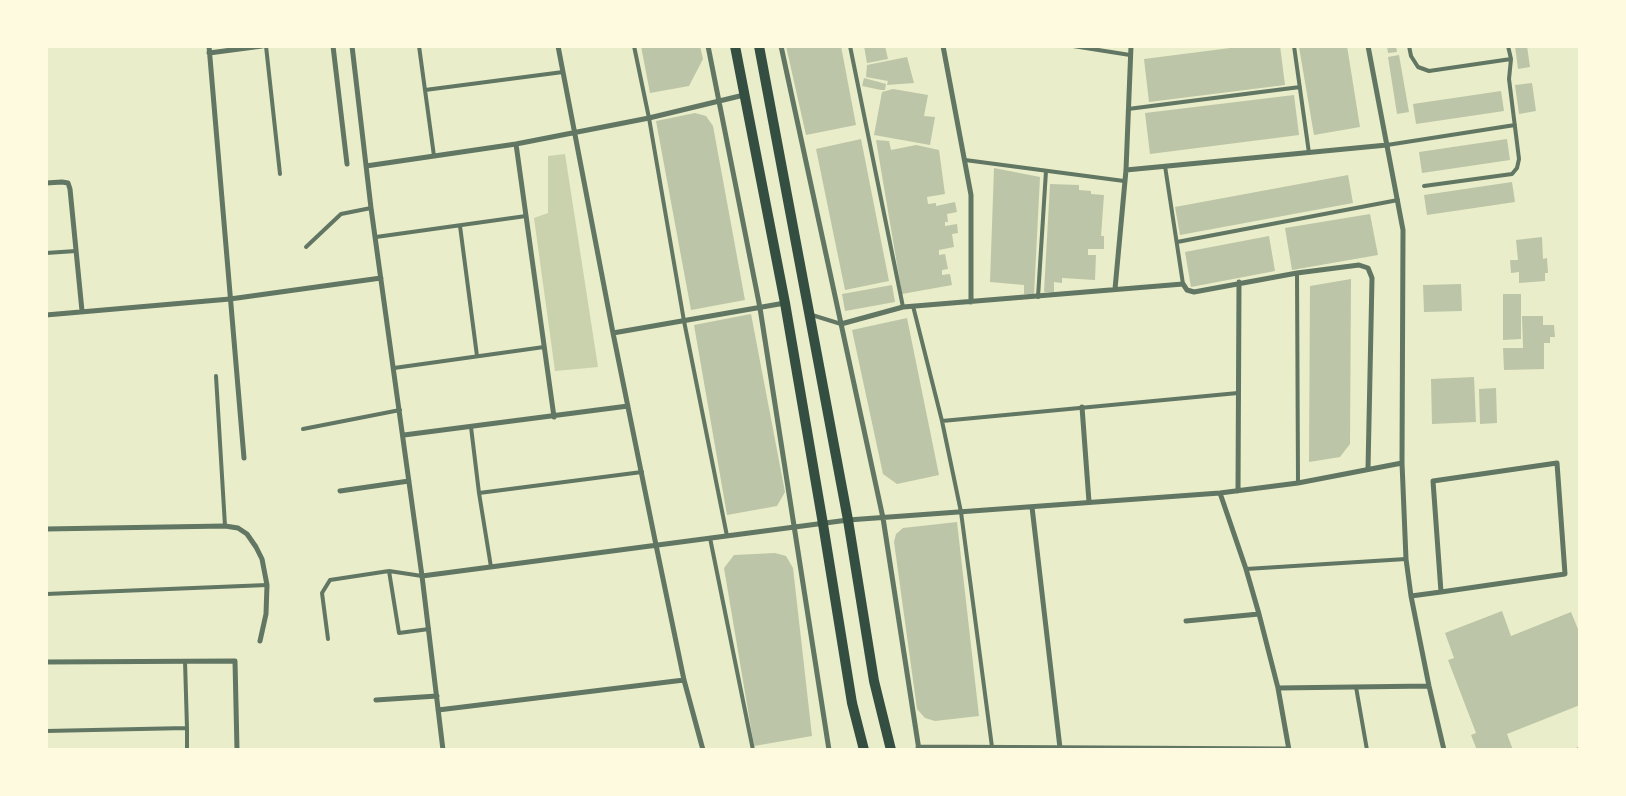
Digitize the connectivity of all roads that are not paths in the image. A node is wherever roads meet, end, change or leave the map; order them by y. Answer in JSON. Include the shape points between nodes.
{"nodes":[{"id":1,"x":209,"y":46,"type":"edge"},
{"id":2,"x":264,"y":46,"type":"edge"},
{"id":3,"x":334,"y":46,"type":"edge"},
{"id":4,"x":352,"y":46,"type":"edge"},
{"id":5,"x":419,"y":46,"type":"edge"},
{"id":6,"x":558,"y":46,"type":"edge"},
{"id":7,"x":634,"y":46,"type":"edge"},
{"id":8,"x":708,"y":46,"type":"edge"},
{"id":9,"x":735,"y":46,"type":"edge"},
{"id":10,"x":758,"y":46,"type":"edge"},
{"id":11,"x":781,"y":46,"type":"edge"},
{"id":12,"x":850,"y":46,"type":"edge"},
{"id":13,"x":943,"y":46,"type":"edge"},
{"id":14,"x":1073,"y":46,"type":"edge"},
{"id":15,"x":1131,"y":46,"type":"edge"},
{"id":16,"x":1294,"y":46,"type":"edge"},
{"id":17,"x":1368,"y":46,"type":"edge"},
{"id":18,"x":1409,"y":46,"type":"edge"},
{"id":19,"x":1508,"y":46,"type":"edge"},
{"id":20,"x":209,"y":53,"type":"junction"},
{"id":21,"x":1130,"y":54,"type":"junction"},
{"id":22,"x":1510,"y":59,"type":"junction"},
{"id":23,"x":562,"y":72,"type":"junction"},
{"id":24,"x":1300,"y":87,"type":"junction"},
{"id":25,"x":425,"y":90,"type":"junction"},
{"id":26,"x":745,"y":95,"type":"junction"},
{"id":27,"x":718,"y":101,"type":"junction"},
{"id":28,"x":1128,"y":109,"type":"junction"},
{"id":29,"x":649,"y":118,"type":"junction"},
{"id":30,"x":1515,"y":125,"type":"junction"},
{"id":31,"x":574,"y":132,"type":"junction"},
{"id":32,"x":516,"y":144,"type":"junction"},
{"id":33,"x":1387,"y":144,"type":"junction"},
{"id":34,"x":1309,"y":152,"type":"junction"},
{"id":35,"x":434,"y":156,"type":"junction"},
{"id":36,"x":965,"y":160,"type":"junction"},
{"id":37,"x":346,"y":164,"type":"dead end"},
{"id":38,"x":366,"y":166,"type":"junction"},
{"id":39,"x":1165,"y":166,"type":"junction"},
{"id":40,"x":1126,"y":170,"type":"junction"},
{"id":41,"x":1046,"y":171,"type":"junction"},
{"id":42,"x":280,"y":174,"type":"dead end"},
{"id":43,"x":1124,"y":181,"type":"junction"},
{"id":44,"x":46,"y":184,"type":"edge"},
{"id":45,"x":1424,"y":186,"type":"dead end"},
{"id":46,"x":1398,"y":200,"type":"junction"},
{"id":47,"x":371,"y":208,"type":"junction"},
{"id":48,"x":526,"y":216,"type":"junction"},
{"id":49,"x":460,"y":226,"type":"junction"},
{"id":50,"x":376,"y":237,"type":"junction"},
{"id":51,"x":1176,"y":242,"type":"junction"},
{"id":52,"x":306,"y":247,"type":"dead end"},
{"id":53,"x":77,"y":251,"type":"junction"},
{"id":54,"x":46,"y":254,"type":"edge"},
{"id":55,"x":1297,"y":273,"type":"junction"},
{"id":56,"x":381,"y":278,"type":"junction"},
{"id":57,"x":1239,"y":282,"type":"junction"},
{"id":58,"x":1183,"y":284,"type":"junction"},
{"id":59,"x":1115,"y":289,"type":"junction"},
{"id":60,"x":1038,"y":297,"type":"junction"},
{"id":61,"x":230,"y":299,"type":"junction"},
{"id":62,"x":971,"y":302,"type":"junction"},
{"id":63,"x":785,"y":303,"type":"junction"},
{"id":64,"x":913,"y":306,"type":"junction"},
{"id":65,"x":903,"y":307,"type":"junction"},
{"id":66,"x":760,"y":308,"type":"junction"},
{"id":67,"x":82,"y":311,"type":"junction"},
{"id":68,"x":46,"y":314,"type":"edge"},
{"id":69,"x":810,"y":315,"type":"junction"},
{"id":70,"x":684,"y":321,"type":"junction"},
{"id":71,"x":841,"y":324,"type":"junction"},
{"id":72,"x":613,"y":333,"type":"junction"},
{"id":73,"x":544,"y":347,"type":"junction"},
{"id":74,"x":477,"y":356,"type":"junction"},
{"id":75,"x":394,"y":368,"type":"junction"},
{"id":76,"x":216,"y":376,"type":"dead end"},
{"id":77,"x":1238,"y":393,"type":"junction"},
{"id":78,"x":628,"y":406,"type":"junction"},
{"id":79,"x":1082,"y":407,"type":"junction"},
{"id":80,"x":400,"y":410,"type":"junction"},
{"id":81,"x":554,"y":417,"type":"junction"},
{"id":82,"x":942,"y":421,"type":"junction"},
{"id":83,"x":471,"y":427,"type":"junction"},
{"id":84,"x":303,"y":429,"type":"dead end"},
{"id":85,"x":404,"y":435,"type":"junction"},
{"id":86,"x":244,"y":458,"type":"dead end"},
{"id":87,"x":1402,"y":463,"type":"junction"},
{"id":88,"x":1368,"y":469,"type":"junction"},
{"id":89,"x":642,"y":472,"type":"junction"},
{"id":90,"x":409,"y":481,"type":"junction"},
{"id":91,"x":1298,"y":483,"type":"junction"},
{"id":92,"x":1238,"y":490,"type":"junction"},
{"id":93,"x":340,"y":491,"type":"dead end"},
{"id":94,"x":479,"y":493,"type":"junction"},
{"id":95,"x":1220,"y":493,"type":"junction"},
{"id":96,"x":1089,"y":502,"type":"junction"},
{"id":97,"x":1032,"y":507,"type":"junction"},
{"id":98,"x":961,"y":512,"type":"junction"},
{"id":99,"x":884,"y":518,"type":"junction"},
{"id":100,"x":848,"y":520,"type":"junction"},
{"id":101,"x":823,"y":524,"type":"junction"},
{"id":102,"x":225,"y":526,"type":"junction"},
{"id":103,"x":795,"y":527,"type":"junction"},
{"id":104,"x":46,"y":529,"type":"edge"},
{"id":105,"x":727,"y":536,"type":"junction"},
{"id":106,"x":710,"y":538,"type":"junction"},
{"id":107,"x":656,"y":545,"type":"junction"},
{"id":108,"x":1406,"y":559,"type":"junction"},
{"id":109,"x":492,"y":567,"type":"junction"},
{"id":110,"x":1246,"y":569,"type":"junction"},
{"id":111,"x":389,"y":571,"type":"junction"},
{"id":112,"x":422,"y":576,"type":"junction"},
{"id":113,"x":267,"y":585,"type":"junction"},
{"id":114,"x":1441,"y":592,"type":"junction"},
{"id":115,"x":46,"y":594,"type":"edge"},
{"id":116,"x":1411,"y":596,"type":"junction"},
{"id":117,"x":1259,"y":614,"type":"junction"},
{"id":118,"x":1186,"y":621,"type":"dead end"},
{"id":119,"x":429,"y":629,"type":"junction"},
{"id":120,"x":328,"y":639,"type":"dead end"},
{"id":121,"x":260,"y":642,"type":"dead end"},
{"id":122,"x":185,"y":661,"type":"junction"},
{"id":123,"x":46,"y":662,"type":"edge"},
{"id":124,"x":684,"y":680,"type":"junction"},
{"id":125,"x":1429,"y":686,"type":"junction"},
{"id":126,"x":1356,"y":687,"type":"junction"},
{"id":127,"x":1278,"y":688,"type":"junction"},
{"id":128,"x":437,"y":696,"type":"junction"},
{"id":129,"x":376,"y":700,"type":"dead end"},
{"id":130,"x":438,"y":710,"type":"junction"},
{"id":131,"x":187,"y":728,"type":"junction"},
{"id":132,"x":46,"y":731,"type":"edge"},
{"id":133,"x":992,"y":747,"type":"junction"},
{"id":134,"x":919,"y":748,"type":"edge"},
{"id":135,"x":1060,"y":748,"type":"junction"},
{"id":136,"x":1002,"y":749,"type":"edge"},
{"id":137,"x":1112,"y":749,"type":"edge"},
{"id":138,"x":1289,"y":749,"type":"edge"},
{"id":139,"x":187,"y":750,"type":"edge"},
{"id":140,"x":237,"y":750,"type":"edge"},
{"id":141,"x":443,"y":750,"type":"edge"},
{"id":142,"x":703,"y":750,"type":"edge"},
{"id":143,"x":753,"y":750,"type":"edge"},
{"id":144,"x":829,"y":750,"type":"edge"},
{"id":145,"x":864,"y":750,"type":"edge"},
{"id":146,"x":891,"y":750,"type":"edge"},
{"id":147,"x":1367,"y":750,"type":"edge"},
{"id":148,"x":1444,"y":750,"type":"edge"}],
"edges":[{"from":1,"to":20,"type":"street"},
{"from":2,"to":20,"type":"street"},
{"from":2,"to":42,"type":"lane"},
{"from":3,"to":37,"type":"street"},
{"from":4,"to":38,"type":"street"},
{"from":5,"to":25,"type":"lane"},
{"from":6,"to":23,"type":"street"},
{"from":7,"to":29,"type":"lane"},
{"from":8,"to":27,"type":"street"},
{"from":9,"to":26,"type":"main road"},
{"from":10,"to":69,"type":"main road"},
{"from":11,"to":71,"type":"street"},
{"from":12,"to":65,"type":"lane"},
{"from":13,"to":36,"type":"street"},
{"from":14,"to":21,"type":"lane"},
{"from":15,"to":21,"type":"street"},
{"from":16,"to":24,"type":"lane"},
{"from":17,"to":33,"type":"street"},
{"from":18,"to":22,"type":"lane","via":[[1418,67],[1429,70]]},
{"from":19,"to":22,"type":"lane"},
{"from":20,"to":61,"type":"street"},
{"from":21,"to":28,"type":"street"},
{"from":22,"to":30,"type":"lane","via":[[1509,79]]},
{"from":23,"to":25,"type":"lane"},
{"from":23,"to":31,"type":"street"},
{"from":24,"to":28,"type":"lane"},
{"from":24,"to":34,"type":"lane"},
{"from":25,"to":35,"type":"lane"},
{"from":26,"to":27,"type":"street"},
{"from":26,"to":63,"type":"main road"},
{"from":27,"to":29,"type":"street"},
{"from":27,"to":66,"type":"street"},
{"from":28,"to":40,"type":"street"},
{"from":29,"to":31,"type":"street"},
{"from":29,"to":70,"type":"lane"},
{"from":30,"to":33,"type":"lane"},
{"from":30,"to":45,"type":"lane","via":[[1519,159],[1512,174]]},
{"from":31,"to":32,"type":"street"},
{"from":31,"to":72,"type":"street"},
{"from":32,"to":35,"type":"street"},
{"from":32,"to":48,"type":"street"},
{"from":33,"to":34,"type":"street"},
{"from":33,"to":46,"type":"street"},
{"from":34,"to":39,"type":"street"},
{"from":35,"to":38,"type":"street"},
{"from":36,"to":41,"type":"lane"},
{"from":36,"to":62,"type":"street","via":[[971,195]]},
{"from":38,"to":47,"type":"street"},
{"from":39,"to":40,"type":"street"},
{"from":39,"to":51,"type":"lane"},
{"from":40,"to":43,"type":"street"},
{"from":41,"to":43,"type":"lane"},
{"from":41,"to":60,"type":"lane"},
{"from":43,"to":59,"type":"street"},
{"from":44,"to":53,"type":"street","via":[[68,183]]},
{"from":46,"to":51,"type":"lane"},
{"from":46,"to":87,"type":"street","via":[[1403,230]]},
{"from":47,"to":50,"type":"street"},
{"from":47,"to":52,"type":"lane","via":[[341,214]]},
{"from":48,"to":49,"type":"lane"},
{"from":48,"to":73,"type":"street"},
{"from":49,"to":50,"type":"lane"},
{"from":49,"to":74,"type":"lane"},
{"from":50,"to":56,"type":"street"},
{"from":51,"to":58,"type":"lane"},
{"from":53,"to":54,"type":"lane"},
{"from":53,"to":67,"type":"street"},
{"from":55,"to":57,"type":"street"},
{"from":55,"to":88,"type":"street","via":[[1358,264],[1368,268],[1372,278]]},
{"from":55,"to":91,"type":"lane"},
{"from":56,"to":61,"type":"street"},
{"from":56,"to":75,"type":"street"},
{"from":57,"to":58,"type":"street","via":[[1194,292]]},
{"from":57,"to":77,"type":"street"},
{"from":58,"to":59,"type":"street"},
{"from":59,"to":60,"type":"street"},
{"from":60,"to":62,"type":"street"},
{"from":61,"to":67,"type":"street"},
{"from":61,"to":86,"type":"street"},
{"from":62,"to":64,"type":"street"},
{"from":63,"to":66,"type":"street"},
{"from":63,"to":101,"type":"main road"},
{"from":64,"to":65,"type":"street"},
{"from":64,"to":82,"type":"lane"},
{"from":65,"to":71,"type":"street"},
{"from":66,"to":70,"type":"street"},
{"from":66,"to":103,"type":"street"},
{"from":67,"to":68,"type":"street"},
{"from":69,"to":71,"type":"lane"},
{"from":69,"to":100,"type":"main road"},
{"from":70,"to":72,"type":"street"},
{"from":70,"to":105,"type":"lane"},
{"from":71,"to":99,"type":"street"},
{"from":72,"to":78,"type":"street"},
{"from":73,"to":74,"type":"lane"},
{"from":73,"to":81,"type":"street"},
{"from":74,"to":75,"type":"lane"},
{"from":75,"to":80,"type":"street"},
{"from":76,"to":102,"type":"lane"},
{"from":77,"to":79,"type":"lane"},
{"from":77,"to":92,"type":"street"},
{"from":78,"to":81,"type":"street"},
{"from":78,"to":89,"type":"street"},
{"from":79,"to":82,"type":"lane"},
{"from":79,"to":96,"type":"street"},
{"from":80,"to":84,"type":"lane"},
{"from":80,"to":85,"type":"street"},
{"from":81,"to":83,"type":"street"},
{"from":82,"to":98,"type":"lane"},
{"from":83,"to":85,"type":"street"},
{"from":83,"to":94,"type":"lane"},
{"from":85,"to":90,"type":"street"},
{"from":87,"to":88,"type":"street"},
{"from":87,"to":108,"type":"street"},
{"from":88,"to":91,"type":"street"},
{"from":89,"to":94,"type":"lane"},
{"from":89,"to":107,"type":"street"},
{"from":90,"to":93,"type":"street"},
{"from":90,"to":112,"type":"street"},
{"from":91,"to":92,"type":"street"},
{"from":92,"to":95,"type":"street"},
{"from":94,"to":109,"type":"lane"},
{"from":95,"to":96,"type":"street"},
{"from":95,"to":110,"type":"street"},
{"from":96,"to":97,"type":"street"},
{"from":97,"to":98,"type":"street"},
{"from":97,"to":135,"type":"street"},
{"from":98,"to":99,"type":"street"},
{"from":98,"to":133,"type":"lane"},
{"from":99,"to":100,"type":"street"},
{"from":99,"to":134,"type":"street"},
{"from":100,"to":101,"type":"street"},
{"from":100,"to":146,"type":"main road","via":[[874,681]]},
{"from":101,"to":103,"type":"street"},
{"from":101,"to":145,"type":"main road","via":[[852,702]]},
{"from":102,"to":104,"type":"street"},
{"from":102,"to":113,"type":"street","via":[[238,528],[247,534],[262,560]]},
{"from":103,"to":105,"type":"street"},
{"from":103,"to":144,"type":"street"},
{"from":105,"to":106,"type":"street"},
{"from":106,"to":107,"type":"street"},
{"from":106,"to":143,"type":"lane"},
{"from":107,"to":109,"type":"street"},
{"from":107,"to":124,"type":"street"},
{"from":108,"to":110,"type":"lane"},
{"from":108,"to":116,"type":"street"},
{"from":109,"to":112,"type":"street"},
{"from":110,"to":117,"type":"street"},
{"from":111,"to":112,"type":"lane"},
{"from":111,"to":119,"type":"lane","via":[[399,633]]},
{"from":111,"to":120,"type":"lane","via":[[330,580],[322,593]]},
{"from":112,"to":119,"type":"street"},
{"from":113,"to":115,"type":"lane"},
{"from":113,"to":121,"type":"street","via":[[266,614]]},
{"from":114,"to":114,"type":"street","via":[[1566,574],[1557,463],[1433,481]]},
{"from":114,"to":116,"type":"street"},
{"from":116,"to":125,"type":"street"},
{"from":117,"to":118,"type":"street"},
{"from":117,"to":127,"type":"street"},
{"from":119,"to":128,"type":"street"},
{"from":122,"to":123,"type":"street"},
{"from":122,"to":131,"type":"lane"},
{"from":122,"to":140,"type":"street","via":[[235,660]]},
{"from":124,"to":130,"type":"street"},
{"from":124,"to":142,"type":"street"},
{"from":125,"to":126,"type":"street"},
{"from":125,"to":148,"type":"street"},
{"from":126,"to":127,"type":"street"},
{"from":126,"to":147,"type":"lane"},
{"from":127,"to":138,"type":"street"},
{"from":128,"to":129,"type":"street"},
{"from":128,"to":130,"type":"street"},
{"from":130,"to":141,"type":"street"},
{"from":131,"to":132,"type":"lane"},
{"from":131,"to":139,"type":"lane"},
{"from":133,"to":134,"type":"street"},
{"from":133,"to":136,"type":"street"},
{"from":135,"to":136,"type":"street"},
{"from":135,"to":137,"type":"street"},
{"from":137,"to":138,"type":"street"}]}
